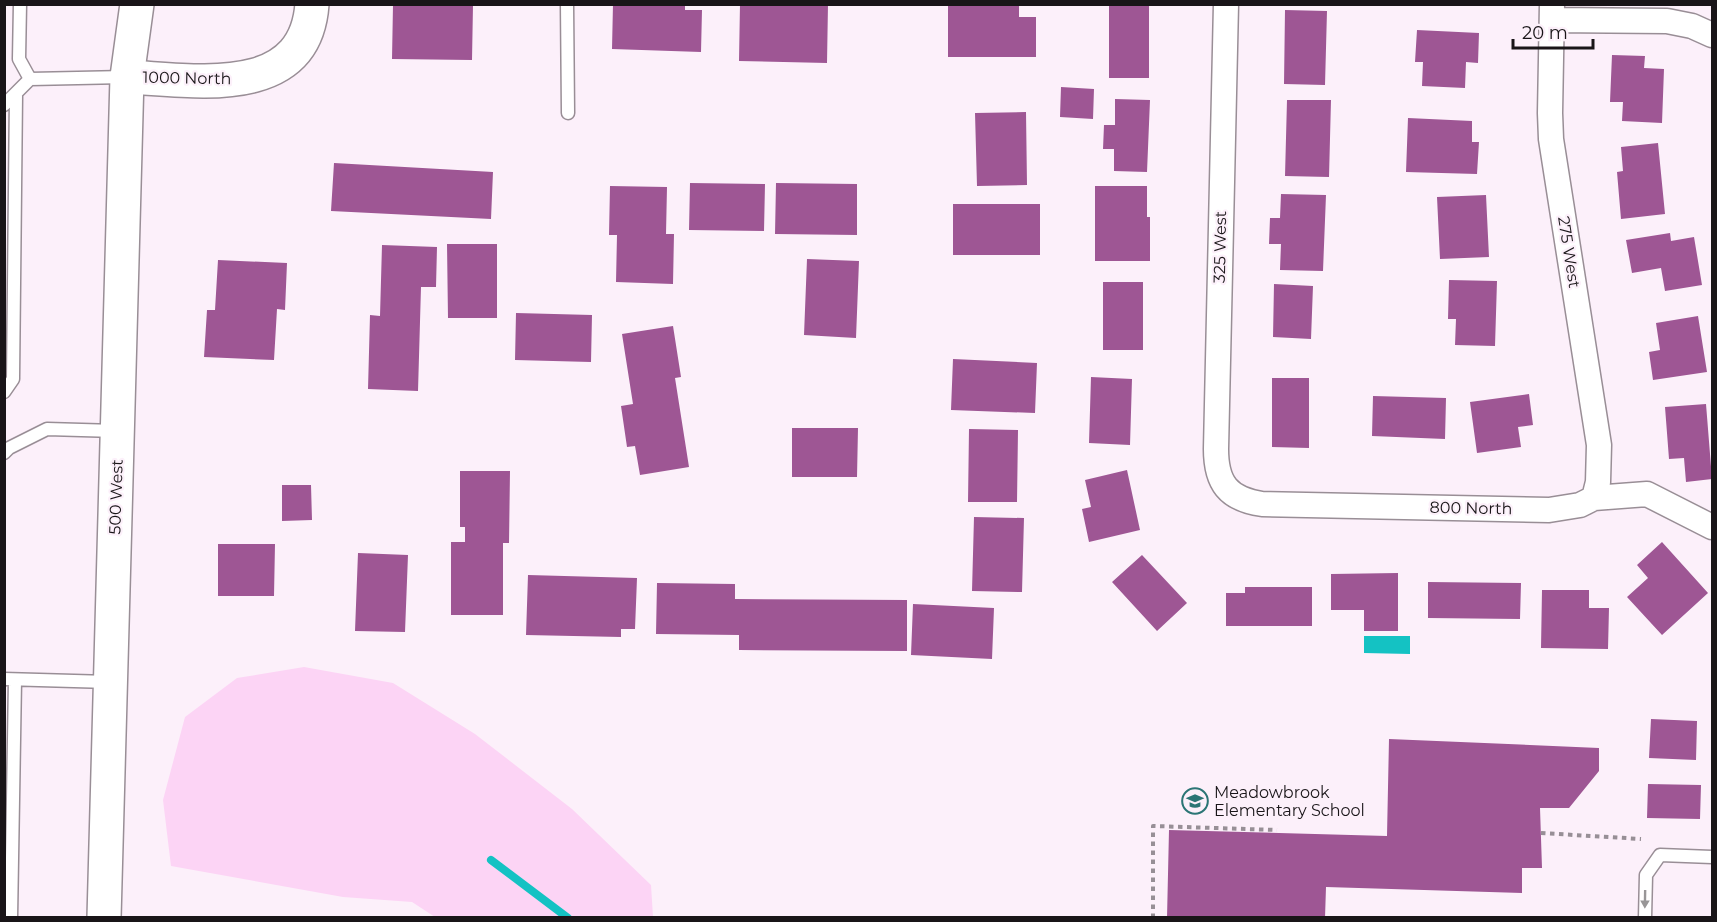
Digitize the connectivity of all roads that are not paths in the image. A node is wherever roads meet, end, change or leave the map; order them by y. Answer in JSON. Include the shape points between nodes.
{"nodes":[{"id":1,"x":20,"y":4,"type":"edge"},
{"id":2,"x":126,"y":4,"type":"edge"},
{"id":3,"x":137,"y":4,"type":"edge"},
{"id":4,"x":312,"y":4,"type":"edge"},
{"id":5,"x":567,"y":4,"type":"edge"},
{"id":6,"x":1226,"y":4,"type":"edge"},
{"id":7,"x":1552,"y":12,"type":"edge"},
{"id":8,"x":1713,"y":35,"type":"edge"},
{"id":9,"x":127,"y":77,"type":"junction"},
{"id":10,"x":30,"y":79,"type":"junction"},
{"id":11,"x":16,"y":94,"type":"junction"},
{"id":12,"x":4,"y":105,"type":"edge"},
{"id":13,"x":568,"y":113,"type":"dead end"},
{"id":14,"x":4,"y":392,"type":"edge"},
{"id":15,"x":117,"y":431,"type":"junction"},
{"id":16,"x":4,"y":453,"type":"edge"},
{"id":17,"x":1225,"y":488,"type":"joint"},
{"id":18,"x":1594,"y":498,"type":"junction"},
{"id":19,"x":1713,"y":527,"type":"edge"},
{"id":20,"x":10,"y":679,"type":"edge"},
{"id":21,"x":110,"y":682,"type":"junction"},
{"id":22,"x":1713,"y":857,"type":"edge"},
{"id":23,"x":11,"y":918,"type":"edge"},
{"id":24,"x":104,"y":918,"type":"edge"},
{"id":25,"x":1645,"y":918,"type":"edge"}],
"edges":[{"from":1,"to":10,"type":"lane","via":[[19,59]]},
{"from":2,"to":9,"type":"main road"},
{"from":3,"to":9,"type":"main road"},
{"from":4,"to":9,"type":"main road","name":"1000 North","via":[[308,27],[293,55],[262,74],[224,81]]},
{"from":5,"to":13,"type":"lane"},
{"from":6,"to":17,"type":"street","name":"325 West","via":[[1216,449]]},
{"from":7,"to":8,"type":"street","via":[[1667,21]]},
{"from":7,"to":18,"type":"street","name":"275 West","via":[[1551,139],[1599,445]]},
{"from":9,"to":10,"type":"lane"},
{"from":9,"to":15,"type":"main road","name":"500 West"},
{"from":10,"to":11,"type":"lane"},
{"from":11,"to":12,"type":"lane"},
{"from":11,"to":14,"type":"lane","via":[[13,379]]},
{"from":15,"to":16,"type":"lane","via":[[47,429]]},
{"from":15,"to":21,"type":"main road","name":"500 West"},
{"from":17,"to":18,"type":"street","name":"800 North","via":[[1235,497],[1262,504],[1549,510],[1580,505]]},
{"from":18,"to":19,"type":"street","name":"800 North","via":[[1647,494]]},
{"from":20,"to":21,"type":"lane"},
{"from":20,"to":23,"type":"lane"},
{"from":21,"to":24,"type":"main road","name":"500 West"},
{"from":22,"to":25,"type":"lane","one_way":true,"via":[[1660,855],[1646,875]]}]}
